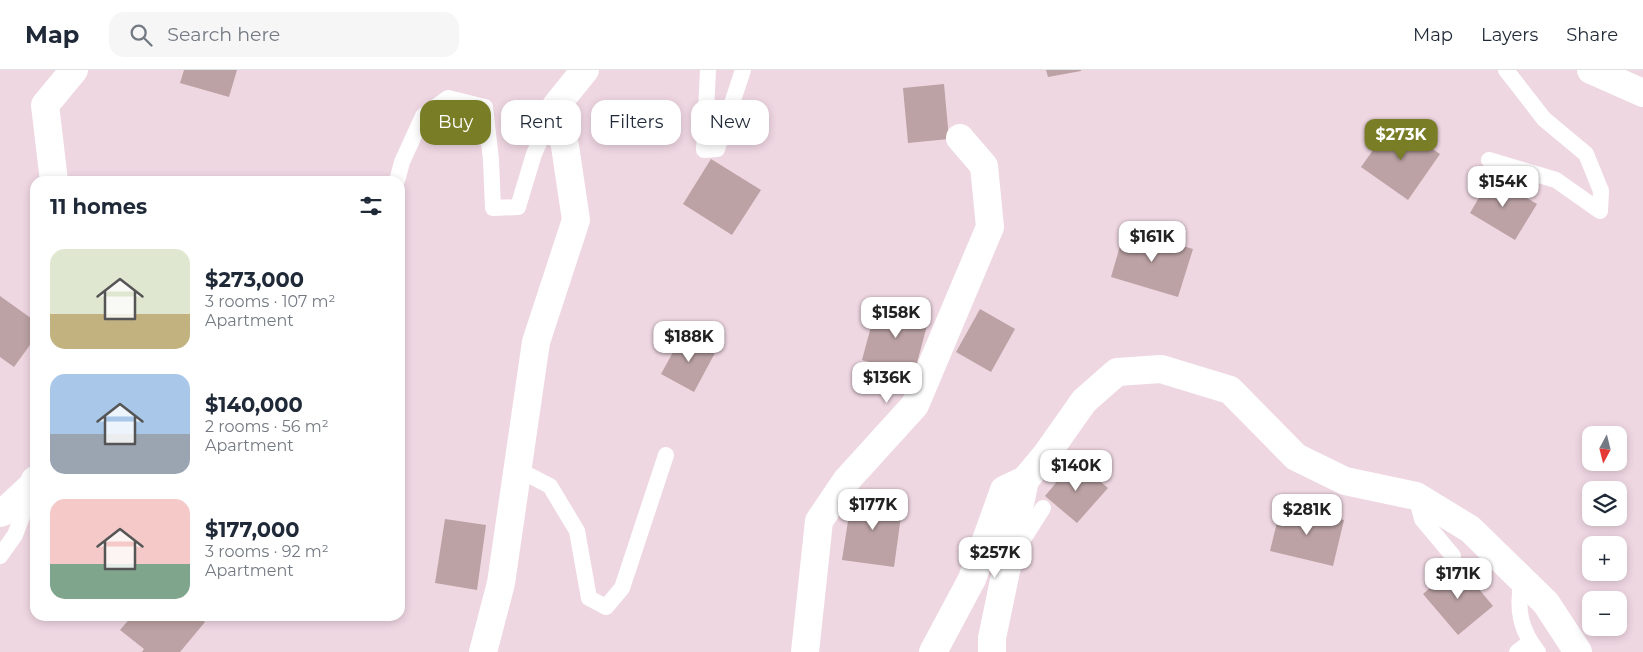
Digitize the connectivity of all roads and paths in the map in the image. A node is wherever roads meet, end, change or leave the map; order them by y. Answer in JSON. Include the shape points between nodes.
{"nodes":[{"id":1,"x":74,"y":70,"type":"edge"},
{"id":2,"x":585,"y":70,"type":"edge"},
{"id":3,"x":708,"y":70,"type":"edge"},
{"id":4,"x":743,"y":70,"type":"edge"},
{"id":5,"x":1506,"y":70,"type":"edge"},
{"id":6,"x":1591,"y":70,"type":"edge"},
{"id":7,"x":1643,"y":93,"type":"edge"},
{"id":8,"x":561,"y":100,"type":"edge"},
{"id":9,"x":960,"y":138,"type":"dead end"},
{"id":10,"x":538,"y":145,"type":"edge"},
{"id":11,"x":564,"y":145,"type":"edge"},
{"id":12,"x":1490,"y":160,"type":"dead end"},
{"id":13,"x":53,"y":176,"type":"edge"},
{"id":14,"x":398,"y":176,"type":"edge"},
{"id":15,"x":666,"y":455,"type":"dead end"},
{"id":16,"x":517,"y":469,"type":"junction"},
{"id":17,"x":1025,"y":480,"type":"junction"},
{"id":18,"x":30,"y":488,"type":"edge"},
{"id":19,"x":30,"y":495,"type":"edge"},
{"id":20,"x":1416,"y":496,"type":"junction"},
{"id":21,"x":1043,"y":508,"type":"dead end"},
{"id":22,"x":0,"y":513,"type":"edge"},
{"id":23,"x":0,"y":556,"type":"edge"},
{"id":24,"x":1452,"y":556,"type":"dead end"},
{"id":25,"x":1008,"y":564,"type":"junction"},
{"id":26,"x":1522,"y":580,"type":"junction"},
{"id":27,"x":1528,"y":649,"type":"edge"},
{"id":28,"x":483,"y":652,"type":"edge"},
{"id":29,"x":805,"y":652,"type":"edge"},
{"id":30,"x":934,"y":652,"type":"edge"},
{"id":31,"x":992,"y":652,"type":"edge"},
{"id":32,"x":1578,"y":652,"type":"edge"}],
"edges":[{"from":1,"to":13,"type":"street","via":[[45,105]]},
{"from":2,"to":8,"type":"street"},
{"from":3,"to":4,"type":"lane","via":[[704,150],[717,149]]},
{"from":5,"to":12,"type":"lane","via":[[1544,120],[1586,154],[1601,191],[1600,211],[1556,180]]},
{"from":6,"to":7,"type":"street"},
{"from":9,"to":29,"type":"street","via":[[984,166],[990,227],[915,405],[846,481],[819,521]]},
{"from":10,"to":14,"type":"lane","via":[[518,207],[493,208],[485,107],[448,98],[423,116]]},
{"from":11,"to":16,"type":"street","via":[[576,220],[536,342]]},
{"from":15,"to":16,"type":"lane","via":[[622,588],[606,607],[589,598],[576,531],[550,486]]},
{"from":16,"to":28,"type":"street","via":[[501,583]]},
{"from":17,"to":20,"type":"street","via":[[1084,401],[1117,372],[1160,369],[1230,390],[1296,457],[1345,481]]},
{"from":17,"to":25,"type":"street"},
{"from":17,"to":30,"type":"street","via":[[1004,490],[972,579]]},
{"from":18,"to":22,"type":"street"},
{"from":19,"to":23,"type":"lane","via":[[15,535]]},
{"from":20,"to":24,"type":"lane","via":[[1422,519]]},
{"from":20,"to":26,"type":"street","via":[[1470,528]]},
{"from":21,"to":25,"type":"lane"},
{"from":25,"to":31,"type":"street","via":[[992,638]]},
{"from":26,"to":27,"type":"lane","via":[[1518,598]]},
{"from":26,"to":32,"type":"street","via":[[1546,603]]}]}
